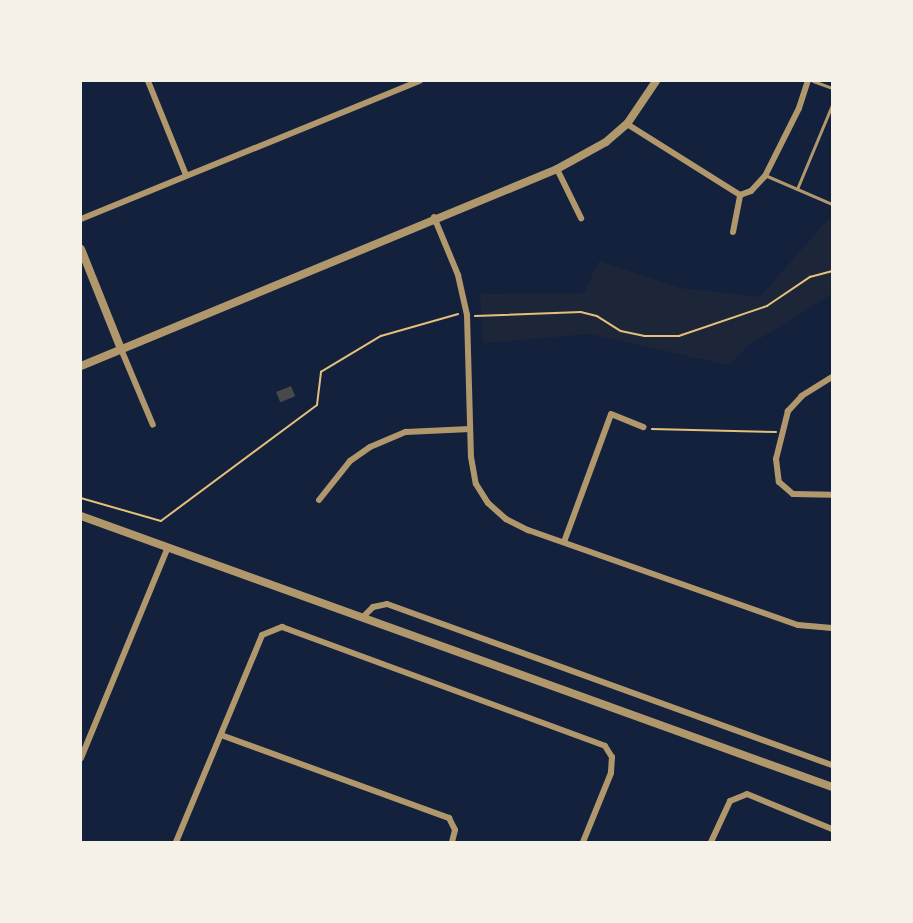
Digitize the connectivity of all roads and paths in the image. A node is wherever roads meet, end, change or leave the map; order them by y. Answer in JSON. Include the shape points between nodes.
{"nodes":[{"id":1,"x":148,"y":81,"type":"edge"},
{"id":2,"x":420,"y":81,"type":"edge"},
{"id":3,"x":656,"y":81,"type":"edge"},
{"id":4,"x":808,"y":81,"type":"edge"},
{"id":5,"x":813,"y":81,"type":"edge"},
{"id":6,"x":832,"y":88,"type":"edge"},
{"id":7,"x":832,"y":105,"type":"edge"},
{"id":8,"x":627,"y":124,"type":"junction"},
{"id":9,"x":557,"y":169,"type":"junction"},
{"id":10,"x":186,"y":175,"type":"junction"},
{"id":11,"x":765,"y":176,"type":"junction"},
{"id":12,"x":797,"y":189,"type":"junction"},
{"id":13,"x":740,"y":195,"type":"junction"},
{"id":14,"x":832,"y":204,"type":"edge"},
{"id":15,"x":434,"y":217,"type":"junction"},
{"id":16,"x":581,"y":218,"type":"dead end"},
{"id":17,"x":81,"y":219,"type":"edge"},
{"id":18,"x":733,"y":232,"type":"dead end"},
{"id":19,"x":81,"y":249,"type":"edge"},
{"id":20,"x":832,"y":271,"type":"edge"},
{"id":21,"x":467,"y":315,"type":"junction"},
{"id":22,"x":121,"y":349,"type":"junction"},
{"id":23,"x":81,"y":366,"type":"edge"},
{"id":24,"x":832,"y":377,"type":"edge"},
{"id":25,"x":153,"y":425,"type":"dead end"},
{"id":26,"x":644,"y":427,"type":"joint"},
{"id":27,"x":470,"y":429,"type":"junction"},
{"id":28,"x":779,"y":432,"type":"junction"},
{"id":29,"x":832,"y":495,"type":"edge"},
{"id":30,"x":81,"y":498,"type":"edge"},
{"id":31,"x":319,"y":500,"type":"dead end"},
{"id":32,"x":81,"y":516,"type":"edge"},
{"id":33,"x":564,"y":542,"type":"junction"},
{"id":34,"x":167,"y":549,"type":"junction"},
{"id":35,"x":363,"y":617,"type":"junction"},
{"id":36,"x":832,"y":628,"type":"edge"},
{"id":37,"x":221,"y":735,"type":"junction"},
{"id":38,"x":81,"y":758,"type":"edge"},
{"id":39,"x":832,"y":765,"type":"edge"},
{"id":40,"x":832,"y":787,"type":"edge"},
{"id":41,"x":832,"y":829,"type":"edge"},
{"id":42,"x":176,"y":842,"type":"edge"},
{"id":43,"x":452,"y":842,"type":"edge"},
{"id":44,"x":583,"y":842,"type":"edge"},
{"id":45,"x":711,"y":842,"type":"edge"}],
"edges":[{"from":1,"to":10,"type":"street"},
{"from":2,"to":10,"type":"street"},
{"from":3,"to":8,"type":"street"},
{"from":4,"to":11,"type":"street"},
{"from":5,"to":6,"type":"lane"},
{"from":7,"to":12,"type":"lane"},
{"from":8,"to":9,"type":"street","via":[[606,142]]},
{"from":8,"to":13,"type":"street"},
{"from":9,"to":15,"type":"street"},
{"from":9,"to":16,"type":"street"},
{"from":10,"to":17,"type":"street"},
{"from":11,"to":12,"type":"lane"},
{"from":11,"to":13,"type":"street","via":[[751,191]]},
{"from":12,"to":14,"type":"lane"},
{"from":13,"to":18,"type":"street"},
{"from":15,"to":21,"type":"street","via":[[458,274]]},
{"from":15,"to":22,"type":"street"},
{"from":19,"to":22,"type":"street"},
{"from":20,"to":21,"type":"path","via":[[810,277],[767,306],[679,336],[644,336],[621,331],[597,316],[581,312]]},
{"from":21,"to":27,"type":"street"},
{"from":21,"to":30,"type":"path","via":[[454,314],[381,336],[321,372],[317,405],[161,521]]},
{"from":22,"to":23,"type":"street"},
{"from":22,"to":25,"type":"street"},
{"from":24,"to":28,"type":"street","via":[[802,396],[788,411]]},
{"from":26,"to":28,"type":"path"},
{"from":26,"to":33,"type":"street","via":[[611,414]]},
{"from":27,"to":31,"type":"street","via":[[406,432],[370,447],[350,461]]},
{"from":27,"to":33,"type":"street","via":[[476,484],[488,503],[506,519]]},
{"from":28,"to":29,"type":"street","via":[[779,482],[793,494]]},
{"from":32,"to":34,"type":"street"},
{"from":33,"to":36,"type":"street","via":[[798,625]]},
{"from":34,"to":35,"type":"street"},
{"from":34,"to":38,"type":"street"},
{"from":35,"to":39,"type":"street","via":[[373,607],[387,604]]},
{"from":35,"to":40,"type":"street"},
{"from":37,"to":42,"type":"street"},
{"from":37,"to":43,"type":"street","via":[[449,818],[455,830]]},
{"from":37,"to":44,"type":"street","via":[[262,635],[282,627],[605,746],[612,757],[611,773]]},
{"from":41,"to":45,"type":"street","via":[[747,794],[729,801]]}]}
